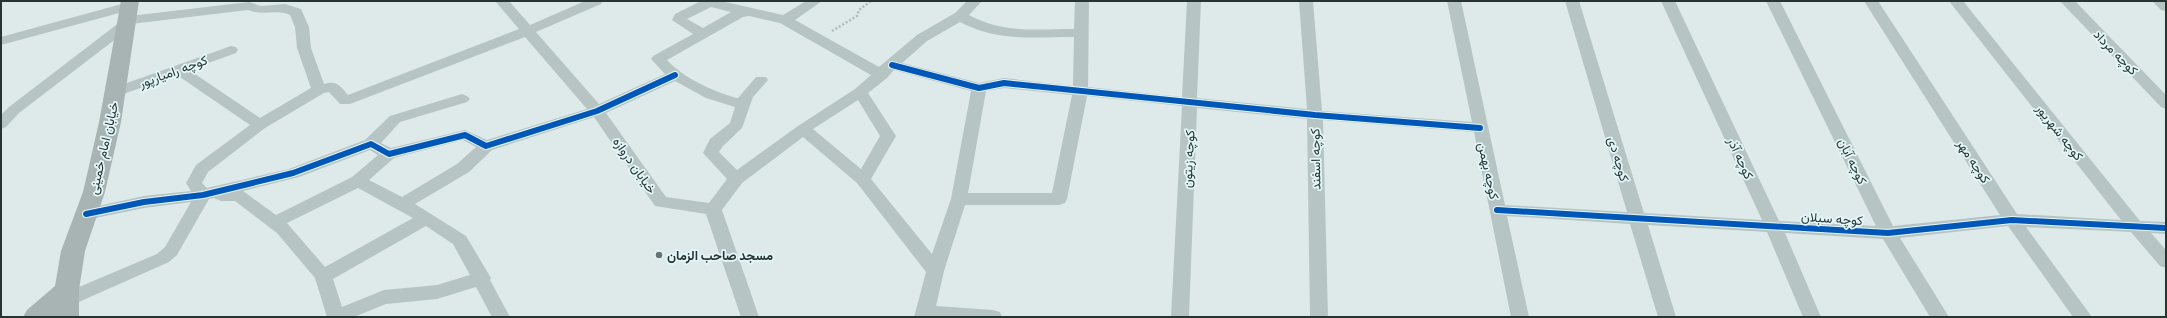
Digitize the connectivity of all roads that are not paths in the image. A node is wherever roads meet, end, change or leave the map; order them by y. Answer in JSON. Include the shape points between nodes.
{"nodes":[{"id":1,"x":502,"y":1,"type":"edge"},
{"id":2,"x":596,"y":1,"type":"edge"},
{"id":3,"x":815,"y":1,"type":"edge"},
{"id":4,"x":975,"y":1,"type":"edge"},
{"id":5,"x":1082,"y":1,"type":"edge"},
{"id":6,"x":1194,"y":1,"type":"edge"},
{"id":7,"x":1306,"y":1,"type":"edge"},
{"id":8,"x":1454,"y":1,"type":"edge"},
{"id":9,"x":1572,"y":1,"type":"edge"},
{"id":10,"x":1668,"y":1,"type":"edge"},
{"id":11,"x":1773,"y":1,"type":"edge"},
{"id":12,"x":1871,"y":1,"type":"edge"},
{"id":13,"x":1956,"y":1,"type":"edge"},
{"id":14,"x":2066,"y":1,"type":"edge"},
{"id":15,"x":2159,"y":1,"type":"edge"},
{"id":16,"x":2166,"y":7,"type":"edge"},
{"id":17,"x":744,"y":12,"type":"junction"},
{"id":18,"x":127,"y":13,"type":"edge"},
{"id":19,"x":960,"y":16,"type":"junction"},
{"id":20,"x":786,"y":20,"type":"junction"},
{"id":21,"x":527,"y":31,"type":"junction"},
{"id":22,"x":1082,"y":33,"type":"junction"},
{"id":23,"x":703,"y":34,"type":"junction"},
{"id":24,"x":1,"y":41,"type":"edge"},
{"id":25,"x":231,"y":50,"type":"dead end"},
{"id":26,"x":178,"y":69,"type":"junction"},
{"id":27,"x":887,"y":70,"type":"junction"},
{"id":28,"x":675,"y":75,"type":"junction"},
{"id":29,"x":761,"y":80,"type":"dead end"},
{"id":30,"x":980,"y":88,"type":"junction"},
{"id":31,"x":319,"y":90,"type":"junction"},
{"id":32,"x":115,"y":92,"type":"junction"},
{"id":33,"x":860,"y":92,"type":"junction"},
{"id":34,"x":1080,"y":92,"type":"junction"},
{"id":35,"x":462,"y":99,"type":"dead end"},
{"id":36,"x":1190,"y":101,"type":"junction"},
{"id":37,"x":743,"y":103,"type":"junction"},
{"id":38,"x":2166,"y":104,"type":"edge"},
{"id":39,"x":597,"y":111,"type":"junction"},
{"id":40,"x":7,"y":113,"type":"edge"},
{"id":41,"x":1314,"y":115,"type":"junction"},
{"id":42,"x":1,"y":124,"type":"edge"},
{"id":43,"x":260,"y":125,"type":"junction"},
{"id":44,"x":1480,"y":128,"type":"junction"},
{"id":45,"x":803,"y":129,"type":"junction"},
{"id":46,"x":371,"y":144,"type":"junction"},
{"id":47,"x":486,"y":146,"type":"junction"},
{"id":48,"x":389,"y":154,"type":"junction"},
{"id":49,"x":736,"y":179,"type":"junction"},
{"id":50,"x":863,"y":179,"type":"junction"},
{"id":51,"x":358,"y":181,"type":"junction"},
{"id":52,"x":203,"y":195,"type":"junction"},
{"id":53,"x":959,"y":199,"type":"junction"},
{"id":54,"x":403,"y":204,"type":"junction"},
{"id":55,"x":713,"y":209,"type":"junction"},
{"id":56,"x":1497,"y":210,"type":"junction"},
{"id":57,"x":86,"y":214,"type":"junction"},
{"id":58,"x":1636,"y":217,"type":"junction"},
{"id":59,"x":427,"y":218,"type":"junction"},
{"id":60,"x":2012,"y":220,"type":"junction"},
{"id":61,"x":274,"y":223,"type":"junction"},
{"id":62,"x":1773,"y":226,"type":"junction"},
{"id":63,"x":2135,"y":226,"type":"junction"},
{"id":64,"x":2166,"y":228,"type":"edge"},
{"id":65,"x":1888,"y":233,"type":"junction"},
{"id":66,"x":2166,"y":262,"type":"edge"},
{"id":67,"x":935,"y":271,"type":"junction"},
{"id":68,"x":323,"y":276,"type":"junction"},
{"id":69,"x":482,"y":278,"type":"junction"},
{"id":70,"x":66,"y":302,"type":"edge"},
{"id":71,"x":924,"y":315,"type":"edge"},
{"id":72,"x":36,"y":317,"type":"edge"},
{"id":73,"x":336,"y":317,"type":"edge"},
{"id":74,"x":501,"y":317,"type":"edge"},
{"id":75,"x":750,"y":317,"type":"edge"},
{"id":76,"x":993,"y":317,"type":"edge"},
{"id":77,"x":1180,"y":317,"type":"edge"},
{"id":78,"x":1319,"y":317,"type":"edge"},
{"id":79,"x":1520,"y":317,"type":"edge"},
{"id":80,"x":1667,"y":317,"type":"edge"},
{"id":81,"x":1812,"y":317,"type":"edge"},
{"id":82,"x":1940,"y":317,"type":"edge"},
{"id":83,"x":2083,"y":317,"type":"edge"}],
"edges":[{"from":1,"to":21,"type":"street","name":"خیابان دروازه"},
{"from":2,"to":21,"type":"street"},
{"from":3,"to":20,"type":"street"},
{"from":4,"to":19,"type":"street"},
{"from":5,"to":22,"type":"street"},
{"from":6,"to":36,"type":"street","name":"کوچه زیتون"},
{"from":7,"to":41,"type":"street","name":"کوچه اسفند"},
{"from":8,"to":44,"type":"street","name":"کوچه بهمن"},
{"from":9,"to":58,"type":"street","name":"کوچه دی"},
{"from":10,"to":62,"type":"street","name":"کوچه آذر"},
{"from":11,"to":65,"type":"street","name":"کوچه آبان"},
{"from":12,"to":60,"type":"street","name":"کوچه مهر"},
{"from":13,"to":63,"type":"street","name":"کوچه شهریور"},
{"from":14,"to":38,"type":"street","name":"کوچه مرداد"},
{"from":15,"to":16,"type":"street"},
{"from":17,"to":20,"type":"street"},
{"from":17,"to":23,"type":"street"},
{"from":17,"to":23,"type":"street","via":[[710,2],[680,17],[679,20]]},
{"from":18,"to":24,"type":"street"},
{"from":18,"to":31,"type":"street","via":[[250,6],[260,10],[285,8],[296,12],[302,27],[304,48]]},
{"from":18,"to":32,"type":"street","name":"خیابان امام خمینی"},
{"from":18,"to":40,"type":"street"},
{"from":19,"to":22,"type":"street","via":[[982,28],[1008,33]]},
{"from":19,"to":27,"type":"street","via":[[922,38]]},
{"from":20,"to":27,"type":"street","via":[[818,39]]},
{"from":21,"to":31,"type":"street","via":[[345,102],[332,86]]},
{"from":21,"to":39,"type":"street","name":"خیابان دروازه"},
{"from":22,"to":34,"type":"street"},
{"from":23,"to":28,"type":"street","via":[[658,59]]},
{"from":25,"to":26,"type":"street","name":"کوچه رامیارپور"},
{"from":26,"to":32,"type":"street","name":"کوچه رامیارپور"},
{"from":26,"to":43,"type":"street"},
{"from":27,"to":30,"type":"street"},
{"from":27,"to":33,"type":"street"},
{"from":28,"to":37,"type":"street","via":[[732,103]]},
{"from":28,"to":39,"type":"street"},
{"from":29,"to":37,"type":"street"},
{"from":30,"to":34,"type":"street","via":[[1004,83]]},
{"from":30,"to":53,"type":"street"},
{"from":31,"to":43,"type":"street"},
{"from":32,"to":57,"type":"street","name":"خیابان امام خمینی","via":[[109,129]]},
{"from":33,"to":45,"type":"street"},
{"from":33,"to":50,"type":"street","via":[[888,136]]},
{"from":34,"to":36,"type":"street"},
{"from":34,"to":53,"type":"street","via":[[1059,199]]},
{"from":35,"to":46,"type":"street","via":[[395,119]]},
{"from":36,"to":41,"type":"street"},
{"from":36,"to":77,"type":"street","name":"کوچه زیتون"},
{"from":37,"to":49,"type":"street","via":[[737,124],[716,142],[711,153]]},
{"from":39,"to":47,"type":"street"},
{"from":39,"to":55,"type":"street","name":"خیابان دروازه","via":[[661,202]]},
{"from":40,"to":42,"type":"street"},
{"from":41,"to":44,"type":"street"},
{"from":41,"to":78,"type":"street","name":"کوچه اسفند"},
{"from":43,"to":52,"type":"street","via":[[202,169],[194,183]]},
{"from":44,"to":56,"type":"street","name":"کوچه بهمن"},
{"from":45,"to":49,"type":"street"},
{"from":45,"to":50,"type":"street"},
{"from":46,"to":48,"type":"street"},
{"from":46,"to":52,"type":"street","via":[[293,173]]},
{"from":47,"to":48,"type":"street","via":[[465,135]]},
{"from":47,"to":54,"type":"street","via":[[463,168]]},
{"from":48,"to":51,"type":"street"},
{"from":49,"to":55,"type":"street"},
{"from":50,"to":67,"type":"street"},
{"from":51,"to":54,"type":"street"},
{"from":51,"to":61,"type":"street"},
{"from":52,"to":57,"type":"street","via":[[144,202]]},
{"from":52,"to":61,"type":"street","via":[[239,195]]},
{"from":52,"to":70,"type":"street","via":[[171,251],[163,258]]},
{"from":53,"to":67,"type":"street"},
{"from":54,"to":59,"type":"street"},
{"from":55,"to":75,"type":"street"},
{"from":56,"to":58,"type":"street","name":"کوچه سبلان"},
{"from":56,"to":79,"type":"street","name":"کوچه بهمن"},
{"from":57,"to":70,"type":"street","name":"خیابان امام خمینی","via":[[73,251]]},
{"from":58,"to":62,"type":"street","name":"کوچه سبلان"},
{"from":58,"to":80,"type":"street","name":"کوچه دی"},
{"from":59,"to":68,"type":"street"},
{"from":59,"to":69,"type":"street","via":[[460,240]]},
{"from":60,"to":63,"type":"street","name":"کوچه سبلان"},
{"from":60,"to":65,"type":"street","name":"کوچه سبلان"},
{"from":60,"to":83,"type":"street","name":"کوچه مهر"},
{"from":61,"to":68,"type":"street"},
{"from":62,"to":65,"type":"street","name":"کوچه سبلان"},
{"from":62,"to":81,"type":"street","name":"کوچه آذر"},
{"from":63,"to":64,"type":"street","name":"کوچه سبلان"},
{"from":63,"to":66,"type":"street","name":"کوچه شهریور"},
{"from":65,"to":82,"type":"street","name":"کوچه آبان"},
{"from":67,"to":71,"type":"street"},
{"from":68,"to":73,"type":"street"},
{"from":69,"to":73,"type":"street","via":[[437,292],[384,297]]},
{"from":69,"to":74,"type":"street"},
{"from":70,"to":72,"type":"street"},
{"from":71,"to":76,"type":"street"}]}
